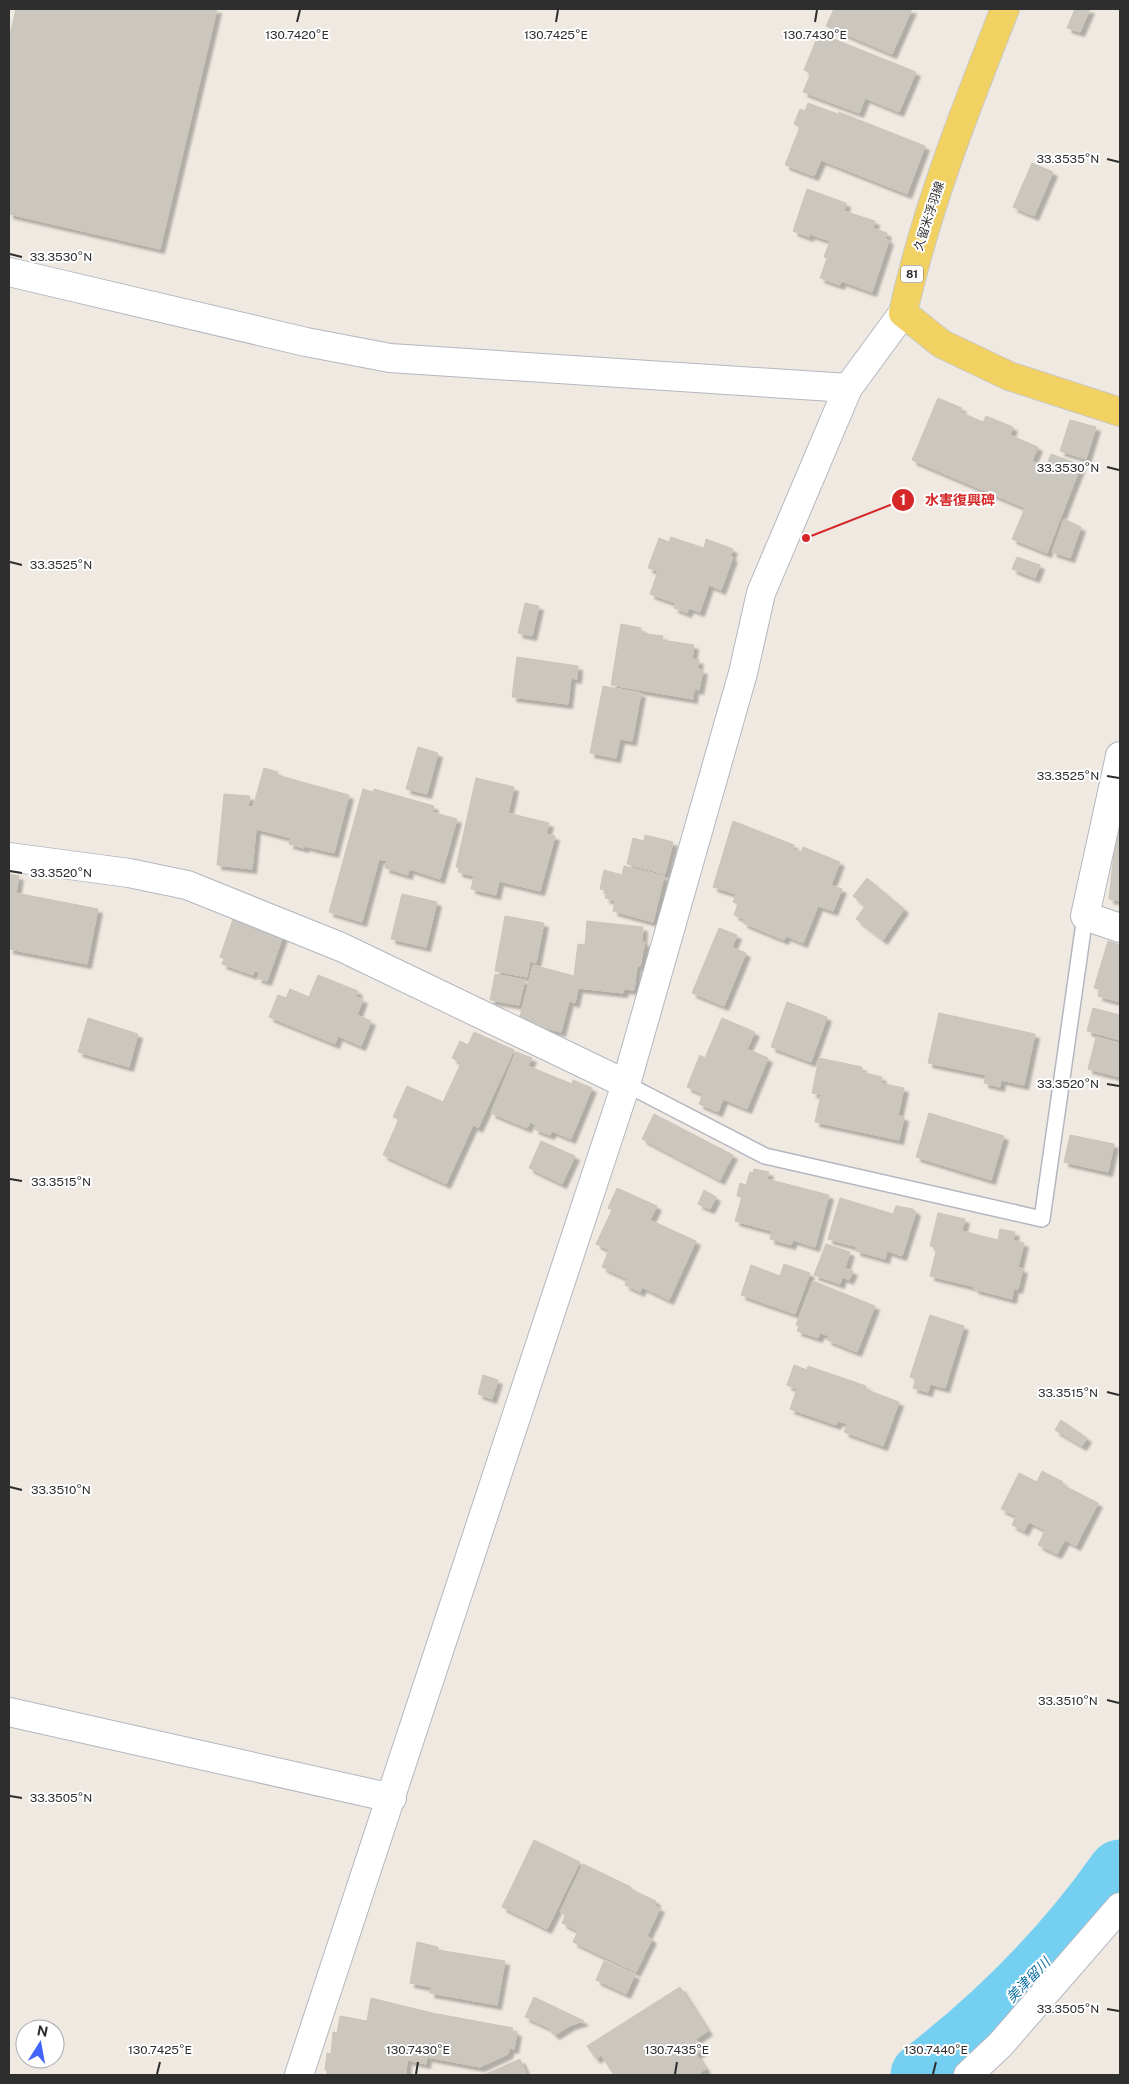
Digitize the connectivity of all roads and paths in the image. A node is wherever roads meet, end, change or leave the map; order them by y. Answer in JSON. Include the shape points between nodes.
{"nodes":[{"id":1,"x":1005,"y":9,"type":"edge"},
{"id":2,"x":9,"y":272,"type":"edge"},
{"id":3,"x":903,"y":312,"type":"junction"},
{"id":4,"x":848,"y":388,"type":"junction"},
{"id":5,"x":1120,"y":412,"type":"edge"},
{"id":6,"x":1120,"y":756,"type":"edge"},
{"id":7,"x":9,"y":857,"type":"edge"},
{"id":8,"x":1084,"y":916,"type":"junction"},
{"id":9,"x":1120,"y":928,"type":"edge"},
{"id":10,"x":626,"y":1084,"type":"junction"},
{"id":11,"x":9,"y":1712,"type":"edge"},
{"id":12,"x":392,"y":1798,"type":"junction"},
{"id":13,"x":1120,"y":1906,"type":"edge"},
{"id":14,"x":299,"y":2075,"type":"edge"},
{"id":15,"x":968,"y":2075,"type":"edge"}],
"edges":[{"from":1,"to":3,"type":"main road","name":"久留米浮羽線","number":"81","via":[[950,154],[914,262]]},
{"from":2,"to":4,"type":"street","via":[[306,342],[390,358]]},
{"from":3,"to":4,"type":"street"},
{"from":3,"to":5,"type":"main road","via":[[942,344],[1009,376]]},
{"from":4,"to":10,"type":"street","via":[[761,593],[743,673]]},
{"from":6,"to":8,"type":"street"},
{"from":7,"to":10,"type":"street","via":[[188,886],[341,947]]},
{"from":8,"to":9,"type":"street"},
{"from":8,"to":10,"type":"lane","via":[[1042,1219],[765,1156]]},
{"from":10,"to":12,"type":"street"},
{"from":11,"to":12,"type":"street"},
{"from":12,"to":14,"type":"street"},
{"from":13,"to":15,"type":"street","via":[[1000,2045]]}]}
